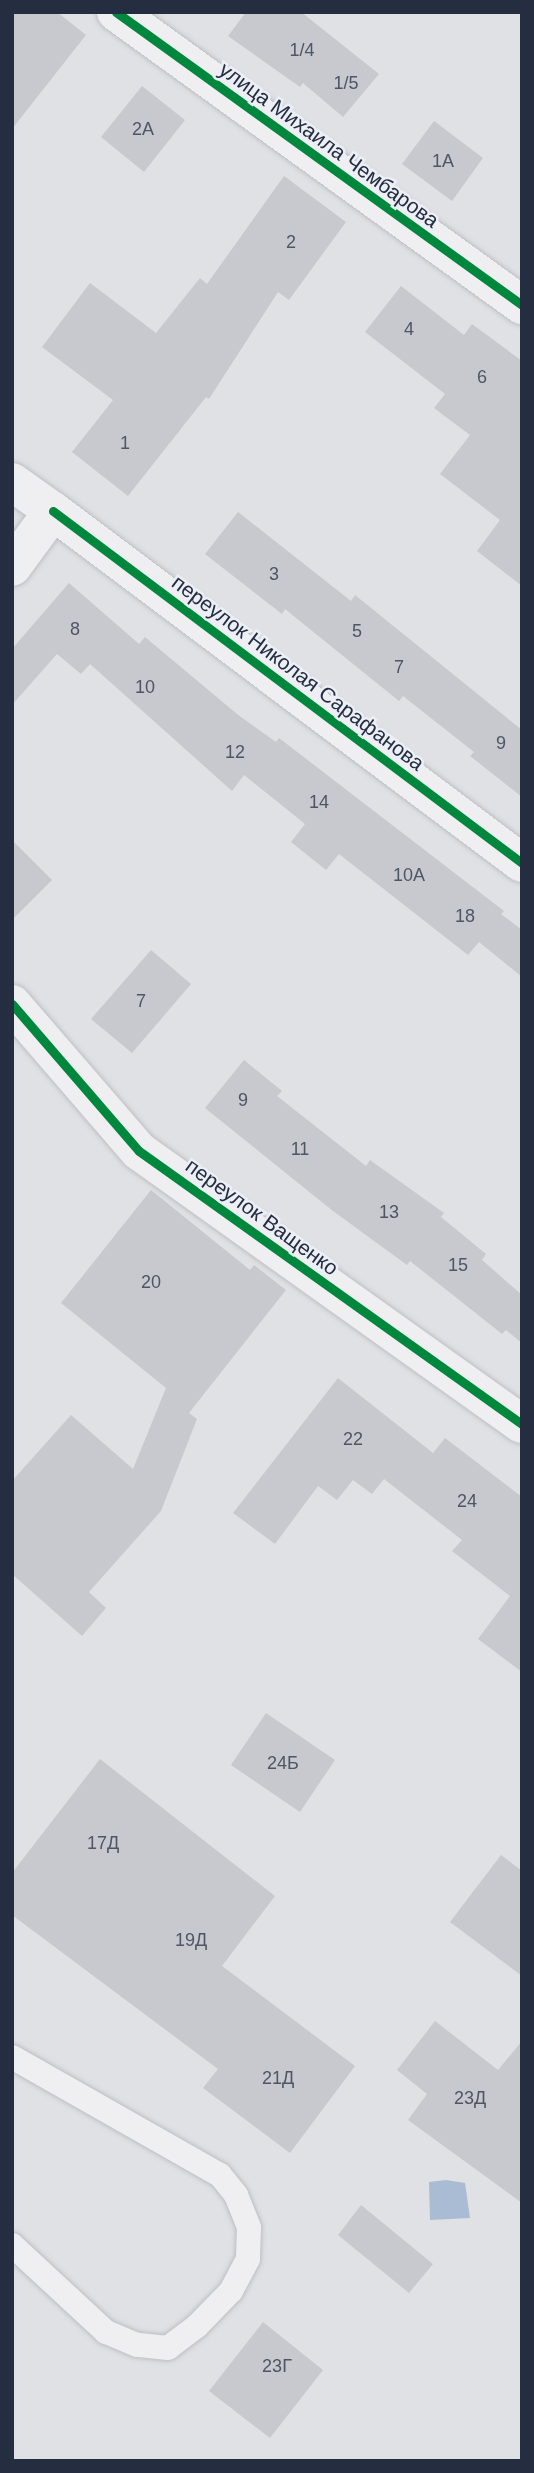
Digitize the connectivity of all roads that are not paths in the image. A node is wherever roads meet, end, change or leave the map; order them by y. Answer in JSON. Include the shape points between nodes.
{"nodes":[{"id":1,"x":116,"y":12,"type":"edge"},
{"id":2,"x":522,"y":305,"type":"edge"},
{"id":3,"x":12,"y":482,"type":"edge"},
{"id":4,"x":53,"y":511,"type":"junction"},
{"id":5,"x":12,"y":567,"type":"edge"},
{"id":6,"x":522,"y":863,"type":"edge"},
{"id":7,"x":12,"y":1004,"type":"edge"},
{"id":8,"x":522,"y":1424,"type":"edge"},
{"id":9,"x":12,"y":2057,"type":"edge"},
{"id":10,"x":12,"y":2245,"type":"edge"}],
"edges":[{"from":1,"to":2,"type":"street","name":"улица Михаила Чембарова"},
{"from":3,"to":4,"type":"street"},
{"from":4,"to":5,"type":"street"},
{"from":4,"to":6,"type":"street","name":"переулок Николая Сарафанова"},
{"from":7,"to":8,"type":"street","name":"переулок Ващенко","via":[[139,1151]]},
{"from":9,"to":10,"type":"lane","via":[[220,2175],[236,2195],[248,2228],[248,2259],[231,2291],[168,2348],[137,2345],[106,2332]]}]}
